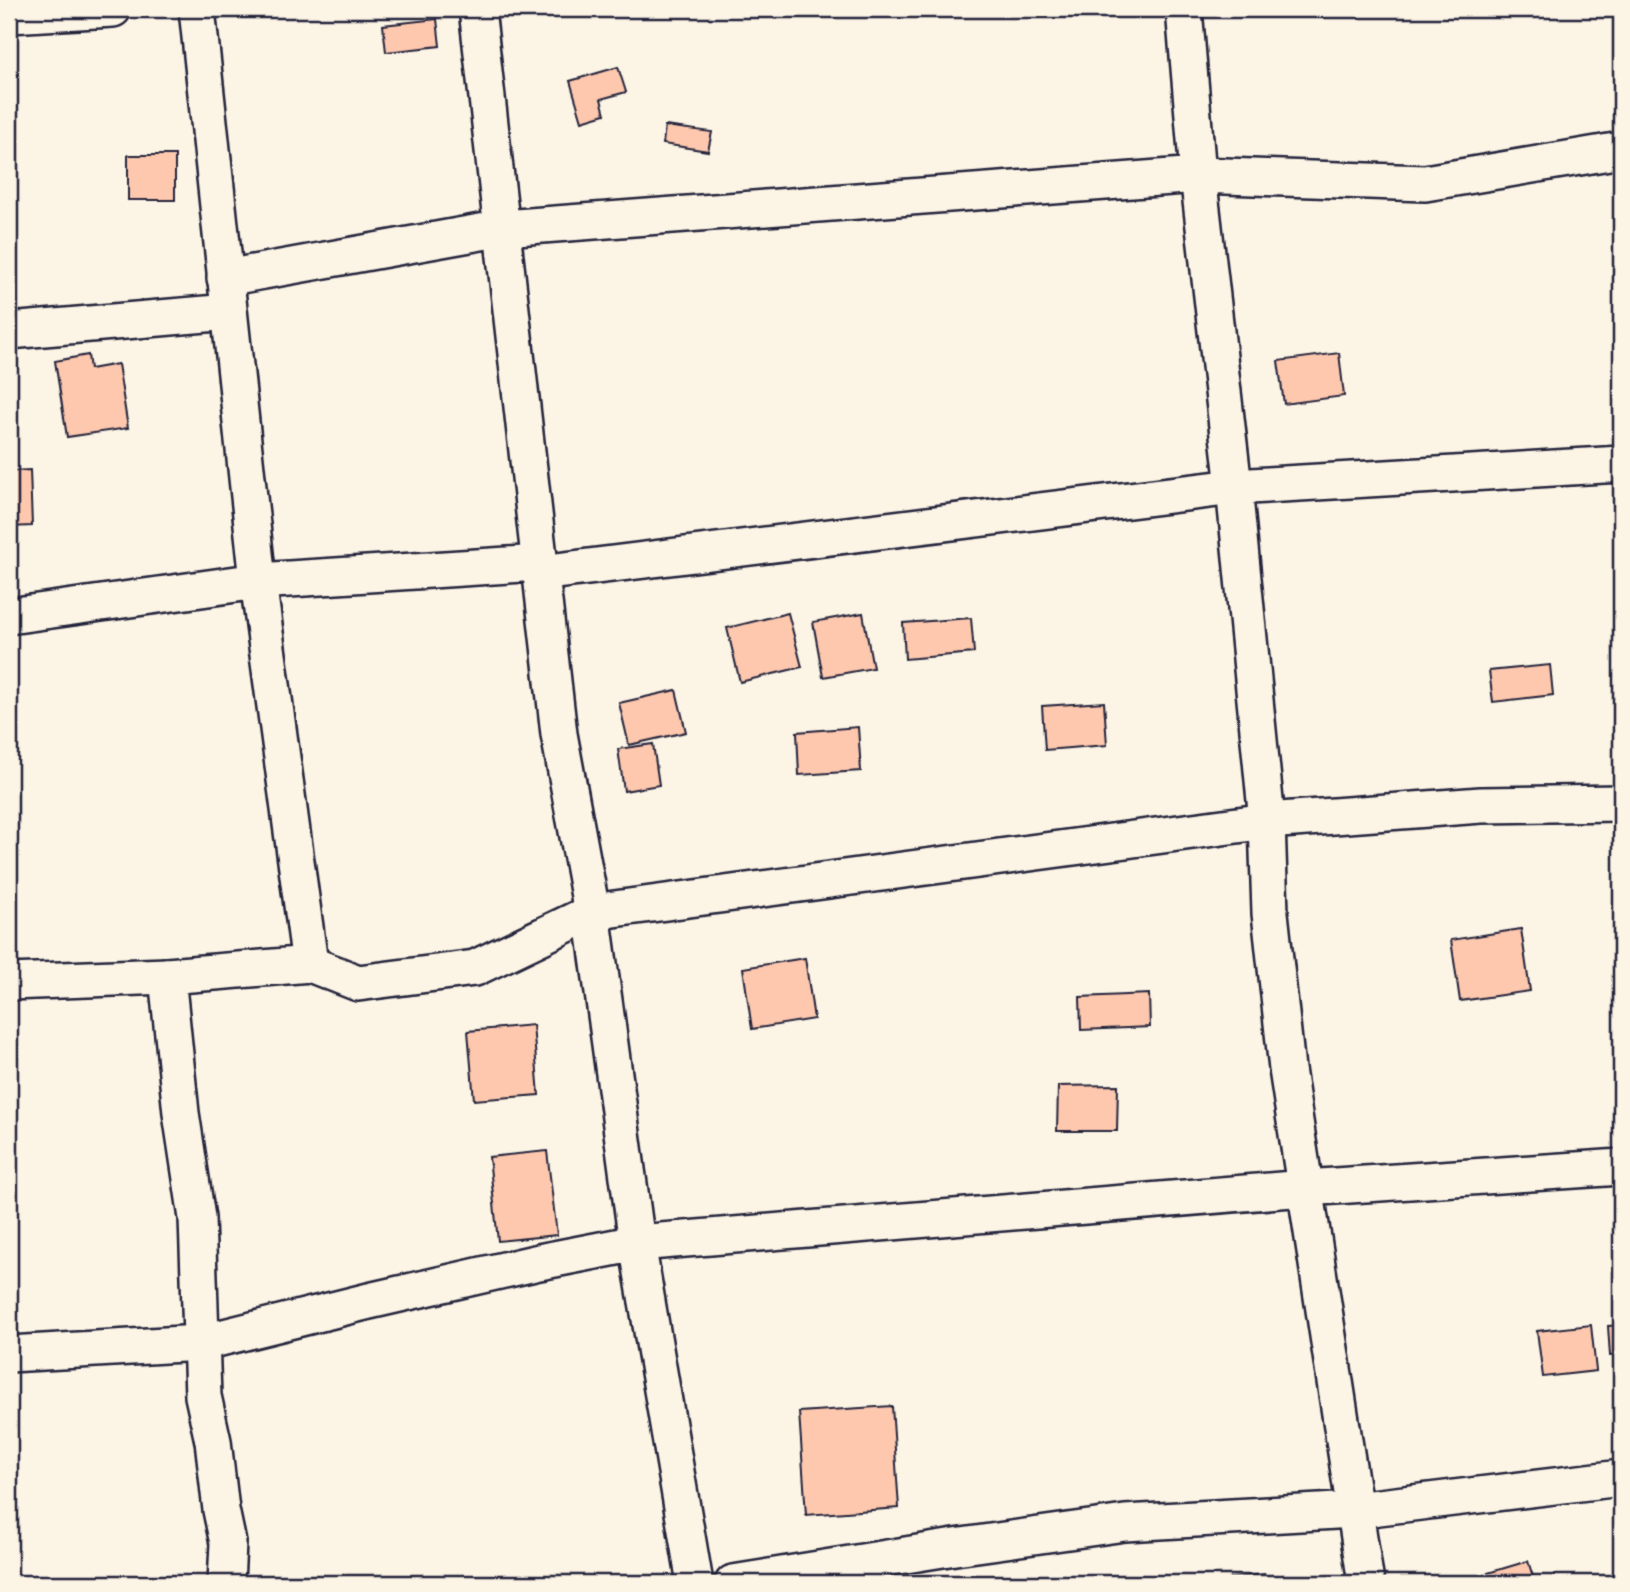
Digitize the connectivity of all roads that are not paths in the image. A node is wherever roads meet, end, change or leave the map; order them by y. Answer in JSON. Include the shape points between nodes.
{"nodes":[{"id":1,"x":113,"y":9,"type":"edge"},
{"id":2,"x":197,"y":9,"type":"edge"},
{"id":3,"x":477,"y":9,"type":"edge"},
{"id":4,"x":1184,"y":9,"type":"edge"},
{"id":5,"x":9,"y":15,"type":"edge"},
{"id":6,"x":1621,"y":150,"type":"edge"},
{"id":7,"x":1198,"y":175,"type":"junction"},
{"id":8,"x":503,"y":228,"type":"junction"},
{"id":9,"x":225,"y":278,"type":"junction"},
{"id":10,"x":229,"y":312,"type":"junction"},
{"id":11,"x":9,"y":331,"type":"edge"},
{"id":12,"x":1621,"y":464,"type":"edge"},
{"id":13,"x":1234,"y":487,"type":"junction"},
{"id":14,"x":540,"y":568,"type":"junction"},
{"id":15,"x":258,"y":581,"type":"junction"},
{"id":16,"x":9,"y":616,"type":"edge"},
{"id":17,"x":1621,"y":803,"type":"edge"},
{"id":18,"x":1267,"y":821,"type":"junction"},
{"id":19,"x":592,"y":912,"type":"junction"},
{"id":20,"x":310,"y":964,"type":"junction"},
{"id":21,"x":167,"y":976,"type":"junction"},
{"id":22,"x":9,"y":982,"type":"edge"},
{"id":23,"x":1621,"y":1167,"type":"edge"},
{"id":24,"x":1305,"y":1188,"type":"junction"},
{"id":25,"x":637,"y":1242,"type":"junction"},
{"id":26,"x":200,"y":1343,"type":"junction"},
{"id":27,"x":9,"y":1354,"type":"edge"},
{"id":28,"x":1621,"y":1478,"type":"edge"},
{"id":29,"x":1354,"y":1510,"type":"junction"},
{"id":30,"x":226,"y":1583,"type":"edge"},
{"id":31,"x":695,"y":1583,"type":"edge"},
{"id":32,"x":733,"y":1583,"type":"edge"},
{"id":33,"x":1366,"y":1583,"type":"edge"}],
"edges":[{"from":1,"to":5,"type":"street"},
{"from":2,"to":9,"type":"street"},
{"from":3,"to":8,"type":"street"},
{"from":4,"to":7,"type":"street"},
{"from":6,"to":7,"type":"street","via":[[1425,183]]},
{"from":7,"to":8,"type":"street"},
{"from":7,"to":13,"type":"street"},
{"from":8,"to":9,"type":"street"},
{"from":8,"to":14,"type":"street"},
{"from":9,"to":10,"type":"street"},
{"from":10,"to":11,"type":"street"},
{"from":10,"to":15,"type":"street"},
{"from":12,"to":13,"type":"street"},
{"from":13,"to":14,"type":"street"},
{"from":13,"to":18,"type":"street"},
{"from":14,"to":15,"type":"street"},
{"from":14,"to":19,"type":"street","via":[[559,734]]},
{"from":15,"to":16,"type":"street"},
{"from":15,"to":20,"type":"street"},
{"from":17,"to":18,"type":"street","via":[[1481,805]]},
{"from":18,"to":19,"type":"street"},
{"from":18,"to":24,"type":"street","via":[[1270,914]]},
{"from":19,"to":20,"type":"street","via":[[475,968],[358,983]]},
{"from":19,"to":25,"type":"street"},
{"from":20,"to":21,"type":"street"},
{"from":21,"to":22,"type":"street"},
{"from":21,"to":26,"type":"street","via":[[197,1218]]},
{"from":23,"to":24,"type":"street"},
{"from":24,"to":25,"type":"street"},
{"from":24,"to":29,"type":"street"},
{"from":25,"to":26,"type":"street"},
{"from":25,"to":31,"type":"street"},
{"from":26,"to":27,"type":"street"},
{"from":26,"to":30,"type":"street","via":[[203,1396],[228,1543]]},
{"from":28,"to":29,"type":"street"},
{"from":29,"to":32,"type":"street","via":[[1125,1523]]},
{"from":29,"to":33,"type":"street"}]}
